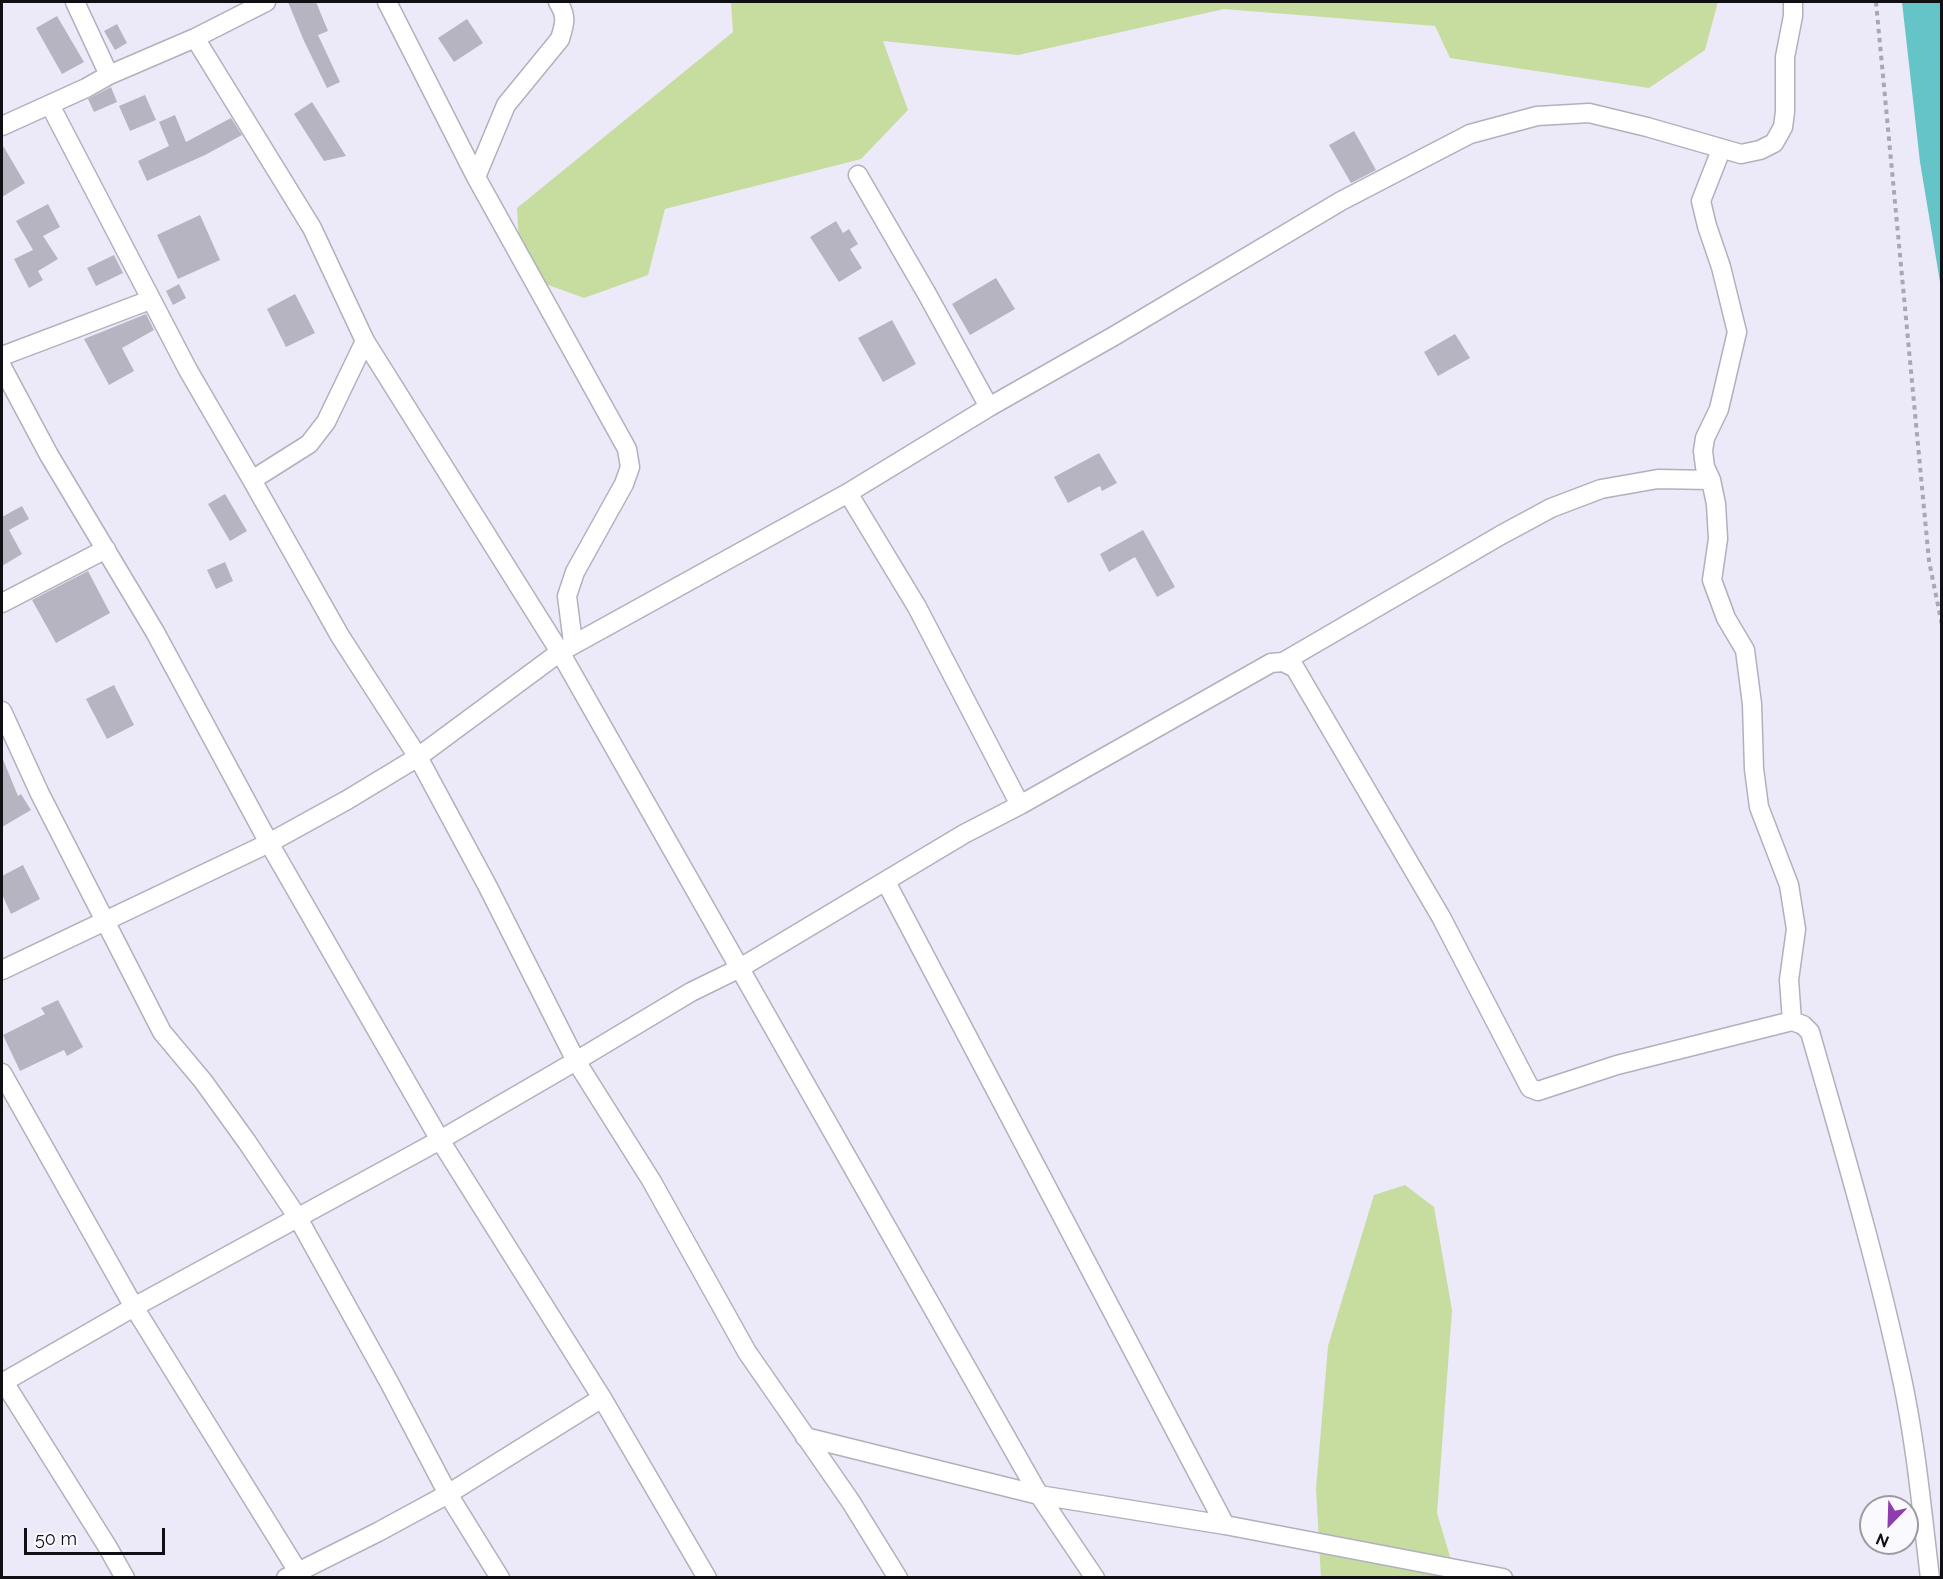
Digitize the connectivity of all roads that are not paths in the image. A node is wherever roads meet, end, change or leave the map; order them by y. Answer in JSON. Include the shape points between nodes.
{"nodes":[{"id":1,"x":75,"y":2,"type":"edge"},
{"id":2,"x":265,"y":2,"type":"edge"},
{"id":3,"x":387,"y":2,"type":"edge"},
{"id":4,"x":558,"y":2,"type":"edge"},
{"id":5,"x":1793,"y":2,"type":"edge"},
{"id":6,"x":195,"y":38,"type":"junction"},
{"id":7,"x":109,"y":75,"type":"junction"},
{"id":8,"x":50,"y":105,"type":"junction"},
{"id":9,"x":2,"y":126,"type":"edge"},
{"id":10,"x":1721,"y":150,"type":"junction"},
{"id":11,"x":858,"y":175,"type":"dead end"},
{"id":12,"x":476,"y":177,"type":"junction"},
{"id":13,"x":150,"y":300,"type":"junction"},
{"id":14,"x":365,"y":341,"type":"junction"},
{"id":15,"x":2,"y":356,"type":"edge"},
{"id":16,"x":2,"y":367,"type":"edge"},
{"id":17,"x":988,"y":407,"type":"junction"},
{"id":18,"x":252,"y":480,"type":"junction"},
{"id":19,"x":1711,"y":480,"type":"junction"},
{"id":20,"x":848,"y":493,"type":"junction"},
{"id":21,"x":106,"y":549,"type":"junction"},
{"id":22,"x":2,"y":603,"type":"edge"},
{"id":23,"x":566,"y":648,"type":"junction"},
{"id":24,"x":1282,"y":662,"type":"junction"},
{"id":25,"x":2,"y":711,"type":"edge"},
{"id":26,"x":418,"y":757,"type":"junction"},
{"id":27,"x":1020,"y":805,"type":"junction"},
{"id":28,"x":269,"y":843,"type":"junction"},
{"id":29,"x":886,"y":882,"type":"junction"},
{"id":30,"x":104,"y":922,"type":"junction"},
{"id":31,"x":740,"y":968,"type":"junction"},
{"id":32,"x":2,"y":970,"type":"edge"},
{"id":33,"x":1792,"y":1021,"type":"junction"},
{"id":34,"x":576,"y":1061,"type":"junction"},
{"id":35,"x":2,"y":1073,"type":"edge"},
{"id":36,"x":440,"y":1140,"type":"junction"},
{"id":37,"x":298,"y":1218,"type":"junction"},
{"id":38,"x":134,"y":1307,"type":"junction"},
{"id":39,"x":3,"y":1383,"type":"edge"},
{"id":40,"x":602,"y":1398,"type":"junction"},
{"id":41,"x":805,"y":1437,"type":"junction"},
{"id":42,"x":448,"y":1494,"type":"junction"},
{"id":43,"x":1039,"y":1495,"type":"junction"},
{"id":44,"x":1225,"y":1525,"type":"junction"},
{"id":45,"x":295,"y":1575,"type":"edge"},
{"id":46,"x":125,"y":1578,"type":"edge"},
{"id":47,"x":500,"y":1578,"type":"edge"},
{"id":48,"x":707,"y":1578,"type":"edge"},
{"id":49,"x":898,"y":1578,"type":"edge"},
{"id":50,"x":1095,"y":1578,"type":"edge"},
{"id":51,"x":1503,"y":1578,"type":"edge"},
{"id":52,"x":1930,"y":1578,"type":"edge"}],
"edges":[{"from":1,"to":7,"type":"street"},
{"from":2,"to":6,"type":"street"},
{"from":3,"to":12,"type":"street"},
{"from":4,"to":12,"type":"street","via":[[564,12],[560,39],[506,105]]},
{"from":5,"to":10,"type":"street","via":[[1785,57],[1783,128],[1774,143],[1760,150],[1741,154]]},
{"from":6,"to":7,"type":"street"},
{"from":6,"to":14,"type":"street","via":[[312,228]]},
{"from":7,"to":8,"type":"street"},
{"from":8,"to":9,"type":"street"},
{"from":8,"to":13,"type":"street"},
{"from":10,"to":17,"type":"street","via":[[1589,113],[1537,116],[1470,134],[1341,201]]},
{"from":10,"to":19,"type":"street","via":[[1701,201],[1737,332],[1719,409],[1705,438],[1705,467]]},
{"from":11,"to":17,"type":"street"},
{"from":12,"to":23,"type":"street","via":[[627,449],[630,467],[624,484],[575,572],[567,596]]},
{"from":13,"to":15,"type":"street"},
{"from":13,"to":18,"type":"street"},
{"from":14,"to":18,"type":"street","via":[[326,422],[309,444]]},
{"from":14,"to":23,"type":"street"},
{"from":16,"to":21,"type":"street"},
{"from":17,"to":20,"type":"street"},
{"from":18,"to":26,"type":"street","via":[[340,636]]},
{"from":19,"to":24,"type":"street","via":[[1658,479],[1601,489],[1551,508]]},
{"from":19,"to":33,"type":"street","via":[[1718,539],[1712,580],[1726,618],[1745,650],[1759,807],[1790,885],[1796,929],[1789,980]]},
{"from":20,"to":23,"type":"street"},
{"from":20,"to":27,"type":"street","via":[[917,607]]},
{"from":21,"to":22,"type":"street"},
{"from":21,"to":28,"type":"street","via":[[201,714]]},
{"from":23,"to":26,"type":"street"},
{"from":23,"to":31,"type":"street"},
{"from":24,"to":27,"type":"street","via":[[1271,663]]},
{"from":24,"to":33,"type":"street","via":[[1295,668],[1441,917],[1530,1088],[1538,1091],[1617,1065]]},
{"from":25,"to":30,"type":"street"},
{"from":26,"to":28,"type":"street"},
{"from":26,"to":34,"type":"street"},
{"from":27,"to":29,"type":"street"},
{"from":28,"to":30,"type":"street"},
{"from":28,"to":36,"type":"street"},
{"from":29,"to":31,"type":"street"},
{"from":29,"to":44,"type":"street"},
{"from":30,"to":32,"type":"street"},
{"from":30,"to":37,"type":"street","via":[[162,1032],[203,1081]]},
{"from":31,"to":34,"type":"street","via":[[681,998]]},
{"from":31,"to":43,"type":"street"},
{"from":33,"to":52,"type":"street","via":[[1810,1032],[1861,1209],[1902,1381]]},
{"from":34,"to":36,"type":"street"},
{"from":34,"to":41,"type":"street","via":[[651,1180],[747,1352]]},
{"from":35,"to":38,"type":"street"},
{"from":36,"to":37,"type":"street"},
{"from":36,"to":40,"type":"street"},
{"from":37,"to":38,"type":"street"},
{"from":37,"to":42,"type":"street"},
{"from":38,"to":39,"type":"street"},
{"from":38,"to":45,"type":"street"},
{"from":39,"to":46,"type":"street"},
{"from":40,"to":42,"type":"street"},
{"from":40,"to":48,"type":"street"},
{"from":41,"to":43,"type":"street"},
{"from":41,"to":49,"type":"street"},
{"from":42,"to":45,"type":"street"},
{"from":42,"to":47,"type":"street"},
{"from":43,"to":44,"type":"street"},
{"from":43,"to":50,"type":"street"},
{"from":44,"to":51,"type":"street"}]}
